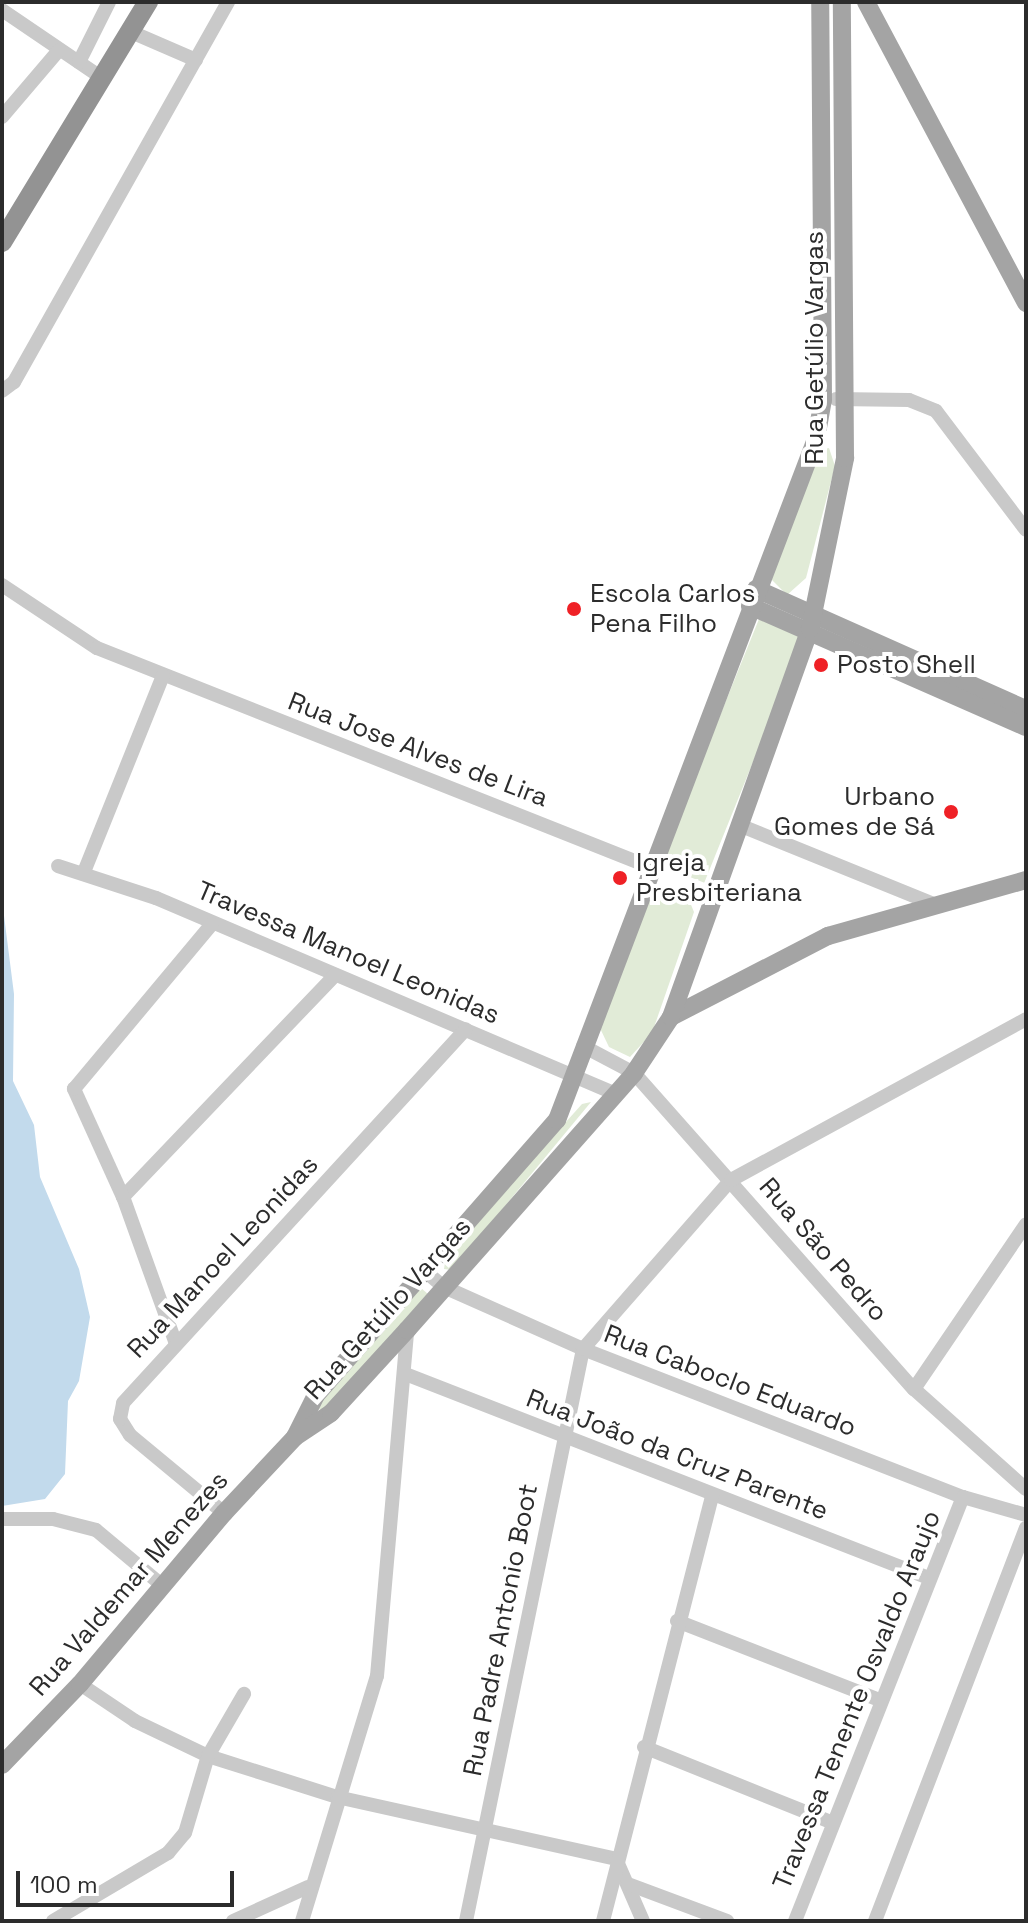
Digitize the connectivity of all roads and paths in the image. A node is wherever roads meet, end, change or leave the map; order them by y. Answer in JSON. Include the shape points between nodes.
{"nodes":[{"id":1,"x":109,"y":2,"type":"edge"},
{"id":2,"x":148,"y":2,"type":"edge"},
{"id":3,"x":228,"y":2,"type":"edge"},
{"id":4,"x":820,"y":2,"type":"edge"},
{"id":5,"x":842,"y":2,"type":"edge"},
{"id":6,"x":866,"y":2,"type":"edge"},
{"id":7,"x":2,"y":10,"type":"edge"},
{"id":8,"x":129,"y":31,"type":"junction"},
{"id":9,"x":59,"y":50,"type":"junction"},
{"id":10,"x":196,"y":60,"type":"junction"},
{"id":11,"x":79,"y":62,"type":"junction"},
{"id":12,"x":99,"y":76,"type":"junction"},
{"id":13,"x":2,"y":117,"type":"edge"},
{"id":14,"x":2,"y":242,"type":"edge"},
{"id":15,"x":822,"y":272,"type":"junction"},
{"id":16,"x":842,"y":273,"type":"junction"},
{"id":17,"x":1026,"y":303,"type":"edge"},
{"id":18,"x":822,"y":316,"type":"junction"},
{"id":19,"x":841,"y":319,"type":"junction"},
{"id":20,"x":2,"y":391,"type":"edge"},
{"id":21,"x":844,"y":399,"type":"junction"},
{"id":22,"x":823,"y":400,"type":"junction"},
{"id":23,"x":1026,"y":530,"type":"edge"},
{"id":24,"x":2,"y":585,"type":"edge"},
{"id":25,"x":753,"y":598,"type":"junction"},
{"id":26,"x":813,"y":620,"type":"junction"},
{"id":27,"x":163,"y":675,"type":"junction"},
{"id":28,"x":927,"y":677,"type":"junction"},
{"id":29,"x":1026,"y":709,"type":"edge"},
{"id":30,"x":1026,"y":727,"type":"edge"},
{"id":31,"x":739,"y":825,"type":"junction"},
{"id":32,"x":58,"y":866,"type":"dead end"},
{"id":33,"x":655,"y":869,"type":"junction"},
{"id":34,"x":84,"y":872,"type":"junction"},
{"id":35,"x":1026,"y":880,"type":"edge"},
{"id":36,"x":934,"y":904,"type":"junction"},
{"id":37,"x":212,"y":924,"type":"junction"},
{"id":38,"x":335,"y":975,"type":"junction"},
{"id":39,"x":671,"y":1017,"type":"junction"},
{"id":40,"x":1026,"y":1019,"type":"edge"},
{"id":41,"x":466,"y":1029,"type":"junction"},
{"id":42,"x":583,"y":1046,"type":"junction"},
{"id":43,"x":573,"y":1071,"type":"junction"},
{"id":44,"x":634,"y":1073,"type":"junction"},
{"id":45,"x":616,"y":1094,"type":"junction"},
{"id":46,"x":731,"y":1180,"type":"junction"},
{"id":47,"x":123,"y":1197,"type":"junction"},
{"id":48,"x":1026,"y":1224,"type":"edge"},
{"id":49,"x":426,"y":1272,"type":"junction"},
{"id":50,"x":444,"y":1287,"type":"junction"},
{"id":51,"x":407,"y":1330,"type":"junction"},
{"id":52,"x":176,"y":1344,"type":"junction"},
{"id":53,"x":583,"y":1349,"type":"junction"},
{"id":54,"x":408,"y":1375,"type":"junction"},
{"id":55,"x":914,"y":1389,"type":"junction"},
{"id":56,"x":295,"y":1437,"type":"junction"},
{"id":57,"x":563,"y":1438,"type":"junction"},
{"id":58,"x":1026,"y":1489,"type":"edge"},
{"id":59,"x":712,"y":1496,"type":"junction"},
{"id":60,"x":963,"y":1497,"type":"junction"},
{"id":61,"x":224,"y":1513,"type":"junction"},
{"id":62,"x":1026,"y":1515,"type":"edge"},
{"id":63,"x":2,"y":1519,"type":"edge"},
{"id":64,"x":1026,"y":1528,"type":"edge"},
{"id":65,"x":929,"y":1578,"type":"junction"},
{"id":66,"x":163,"y":1586,"type":"junction"},
{"id":67,"x":677,"y":1621,"type":"junction"},
{"id":68,"x":80,"y":1684,"type":"junction"},
{"id":69,"x":244,"y":1694,"type":"dead end"},
{"id":70,"x":880,"y":1700,"type":"junction"},
{"id":71,"x":644,"y":1747,"type":"junction"},
{"id":72,"x":208,"y":1756,"type":"junction"},
{"id":73,"x":2,"y":1765,"type":"edge"},
{"id":74,"x":337,"y":1797,"type":"junction"},
{"id":75,"x":833,"y":1823,"type":"junction"},
{"id":76,"x":486,"y":1828,"type":"junction"},
{"id":77,"x":616,"y":1859,"type":"junction"},
{"id":78,"x":628,"y":1884,"type":"junction"},
{"id":79,"x":308,"y":1887,"type":"junction"},
{"id":80,"x":302,"y":1920,"type":"edge"},
{"id":81,"x":53,"y":1921,"type":"edge"},
{"id":82,"x":233,"y":1921,"type":"edge"},
{"id":83,"x":466,"y":1921,"type":"edge"},
{"id":84,"x":603,"y":1921,"type":"edge"},
{"id":85,"x":643,"y":1921,"type":"edge"},
{"id":86,"x":727,"y":1921,"type":"edge"},
{"id":87,"x":795,"y":1921,"type":"edge"},
{"id":88,"x":875,"y":1921,"type":"edge"}],
"edges":[{"from":1,"to":11,"type":"street"},
{"from":2,"to":8,"type":"highway"},
{"from":3,"to":10,"type":"street"},
{"from":4,"to":15,"type":"main road","name":"Rua Getúlio Vargas"},
{"from":5,"to":16,"type":"main road","name":"Rua Getúlio Vargas"},
{"from":6,"to":17,"type":"main road"},
{"from":7,"to":9,"type":"street"},
{"from":8,"to":10,"type":"street"},
{"from":8,"to":12,"type":"highway"},
{"from":9,"to":11,"type":"street"},
{"from":9,"to":13,"type":"street"},
{"from":10,"to":20,"type":"street","via":[[14,382]]},
{"from":11,"to":12,"type":"street"},
{"from":12,"to":14,"type":"highway"},
{"from":15,"to":16,"type":"main road"},
{"from":15,"to":18,"type":"main road","name":"Rua Getúlio Vargas"},
{"from":16,"to":19,"type":"main road","name":"Rua Getúlio Vargas"},
{"from":18,"to":19,"type":"main road"},
{"from":18,"to":22,"type":"main road","name":"Rua Getúlio Vargas"},
{"from":19,"to":21,"type":"main road","name":"Rua Getúlio Vargas"},
{"from":21,"to":22,"type":"street"},
{"from":21,"to":23,"type":"street","via":[[909,400],[936,411]]},
{"from":21,"to":26,"type":"main road","name":"Rua Getúlio Vargas","via":[[845,458]]},
{"from":22,"to":25,"type":"main road","name":"Rua Getúlio Vargas","via":[[816,439]]},
{"from":24,"to":27,"type":"street","name":"Rua Jose Alves de Lira","via":[[74,636]]},
{"from":25,"to":26,"type":"main road"},
{"from":25,"to":33,"type":"main road","name":"Rua Getúlio Vargas"},
{"from":26,"to":28,"type":"main road"},
{"from":26,"to":31,"type":"main road","name":"Rua Getúlio Vargas"},
{"from":27,"to":33,"type":"street","name":"Rua Jose Alves de Lira"},
{"from":27,"to":34,"type":"street"},
{"from":28,"to":29,"type":"main road"},
{"from":28,"to":30,"type":"main road"},
{"from":31,"to":36,"type":"street"},
{"from":31,"to":39,"type":"main road","name":"Rua Getúlio Vargas"},
{"from":32,"to":34,"type":"street","name":"Travessa Manoel Leonidas"},
{"from":33,"to":42,"type":"main road","name":"Rua Getúlio Vargas"},
{"from":34,"to":37,"type":"street","name":"Travessa Manoel Leonidas"},
{"from":35,"to":36,"type":"main road"},
{"from":36,"to":39,"type":"main road","via":[[807,945]]},
{"from":37,"to":38,"type":"street","name":"Travessa Manoel Leonidas"},
{"from":37,"to":47,"type":"street","via":[[77,1081],[79,1112]]},
{"from":38,"to":41,"type":"street","name":"Travessa Manoel Leonidas"},
{"from":38,"to":47,"type":"street"},
{"from":39,"to":44,"type":"main road","name":"Rua Getúlio Vargas"},
{"from":40,"to":46,"type":"street"},
{"from":41,"to":43,"type":"street","name":"Travessa Manoel Leonidas"},
{"from":41,"to":52,"type":"street","name":"Rua Manoel Leonidas"},
{"from":42,"to":43,"type":"main road","name":"Rua Getúlio Vargas"},
{"from":42,"to":44,"type":"street","name":"Rua São Pedro"},
{"from":43,"to":45,"type":"street","name":"Travessa Manoel Leonidas"},
{"from":43,"to":49,"type":"main road","name":"Rua Getúlio Vargas","via":[[553,1128]]},
{"from":44,"to":45,"type":"main road","name":"Rua Getúlio Vargas"},
{"from":44,"to":46,"type":"street","name":"Rua São Pedro"},
{"from":45,"to":50,"type":"main road","name":"Rua Getúlio Vargas"},
{"from":46,"to":53,"type":"street"},
{"from":46,"to":55,"type":"street","name":"Rua São Pedro"},
{"from":47,"to":52,"type":"street"},
{"from":48,"to":55,"type":"street"},
{"from":49,"to":50,"type":"street","name":"Rua Caboclo Eduardo"},
{"from":49,"to":56,"type":"main road","name":"Rua Getúlio Vargas","via":[[316,1395]]},
{"from":50,"to":51,"type":"main road","name":"Rua Getúlio Vargas"},
{"from":50,"to":53,"type":"street","name":"Rua Caboclo Eduardo"},
{"from":51,"to":54,"type":"street"},
{"from":51,"to":56,"type":"main road","name":"Rua Getúlio Vargas","via":[[331,1413]]},
{"from":52,"to":61,"type":"street","name":"Rua Manoel Leonidas","via":[[128,1394],[120,1419],[147,1453]]},
{"from":53,"to":57,"type":"street","name":"Rua Padre Antonio Boot"},
{"from":53,"to":60,"type":"street","name":"Rua Caboclo Eduardo"},
{"from":54,"to":57,"type":"street","name":"Rua João da Cruz Parente"},
{"from":54,"to":74,"type":"street","via":[[377,1676]]},
{"from":55,"to":58,"type":"street","name":"Rua São Pedro"},
{"from":56,"to":61,"type":"main road","name":"Rua Valdemar Menezes"},
{"from":57,"to":59,"type":"street","name":"Rua João da Cruz Parente"},
{"from":57,"to":76,"type":"street","name":"Rua Padre Antonio Boot"},
{"from":59,"to":65,"type":"street","name":"Rua João da Cruz Parente"},
{"from":59,"to":67,"type":"street"},
{"from":60,"to":62,"type":"street","name":"Rua Caboclo Eduardo"},
{"from":60,"to":65,"type":"street","name":"Travessa Tenente Osvaldo Araujo"},
{"from":61,"to":66,"type":"main road","name":"Rua Valdemar Menezes"},
{"from":63,"to":66,"type":"street","via":[[53,1519],[96,1530]]},
{"from":64,"to":88,"type":"street"},
{"from":65,"to":70,"type":"street","name":"Travessa Tenente Osvaldo Araujo"},
{"from":66,"to":68,"type":"main road","name":"Rua Valdemar Menezes"},
{"from":67,"to":70,"type":"street"},
{"from":67,"to":71,"type":"street"},
{"from":68,"to":72,"type":"street","via":[[135,1721]]},
{"from":68,"to":73,"type":"main road","name":"Rua Valdemar Menezes"},
{"from":69,"to":72,"type":"street"},
{"from":70,"to":75,"type":"street","name":"Travessa Tenente Osvaldo Araujo"},
{"from":71,"to":75,"type":"street"},
{"from":71,"to":77,"type":"street"},
{"from":72,"to":74,"type":"street"},
{"from":72,"to":81,"type":"street","via":[[185,1833],[168,1853]]},
{"from":74,"to":76,"type":"street"},
{"from":74,"to":79,"type":"street"},
{"from":75,"to":87,"type":"street","name":"Travessa Tenente Osvaldo Araujo"},
{"from":76,"to":77,"type":"street"},
{"from":76,"to":83,"type":"street","name":"Rua Padre Antonio Boot"},
{"from":77,"to":78,"type":"street"},
{"from":77,"to":84,"type":"street"},
{"from":78,"to":85,"type":"street"},
{"from":78,"to":86,"type":"street"},
{"from":79,"to":80,"type":"street"},
{"from":79,"to":82,"type":"street"}]}
